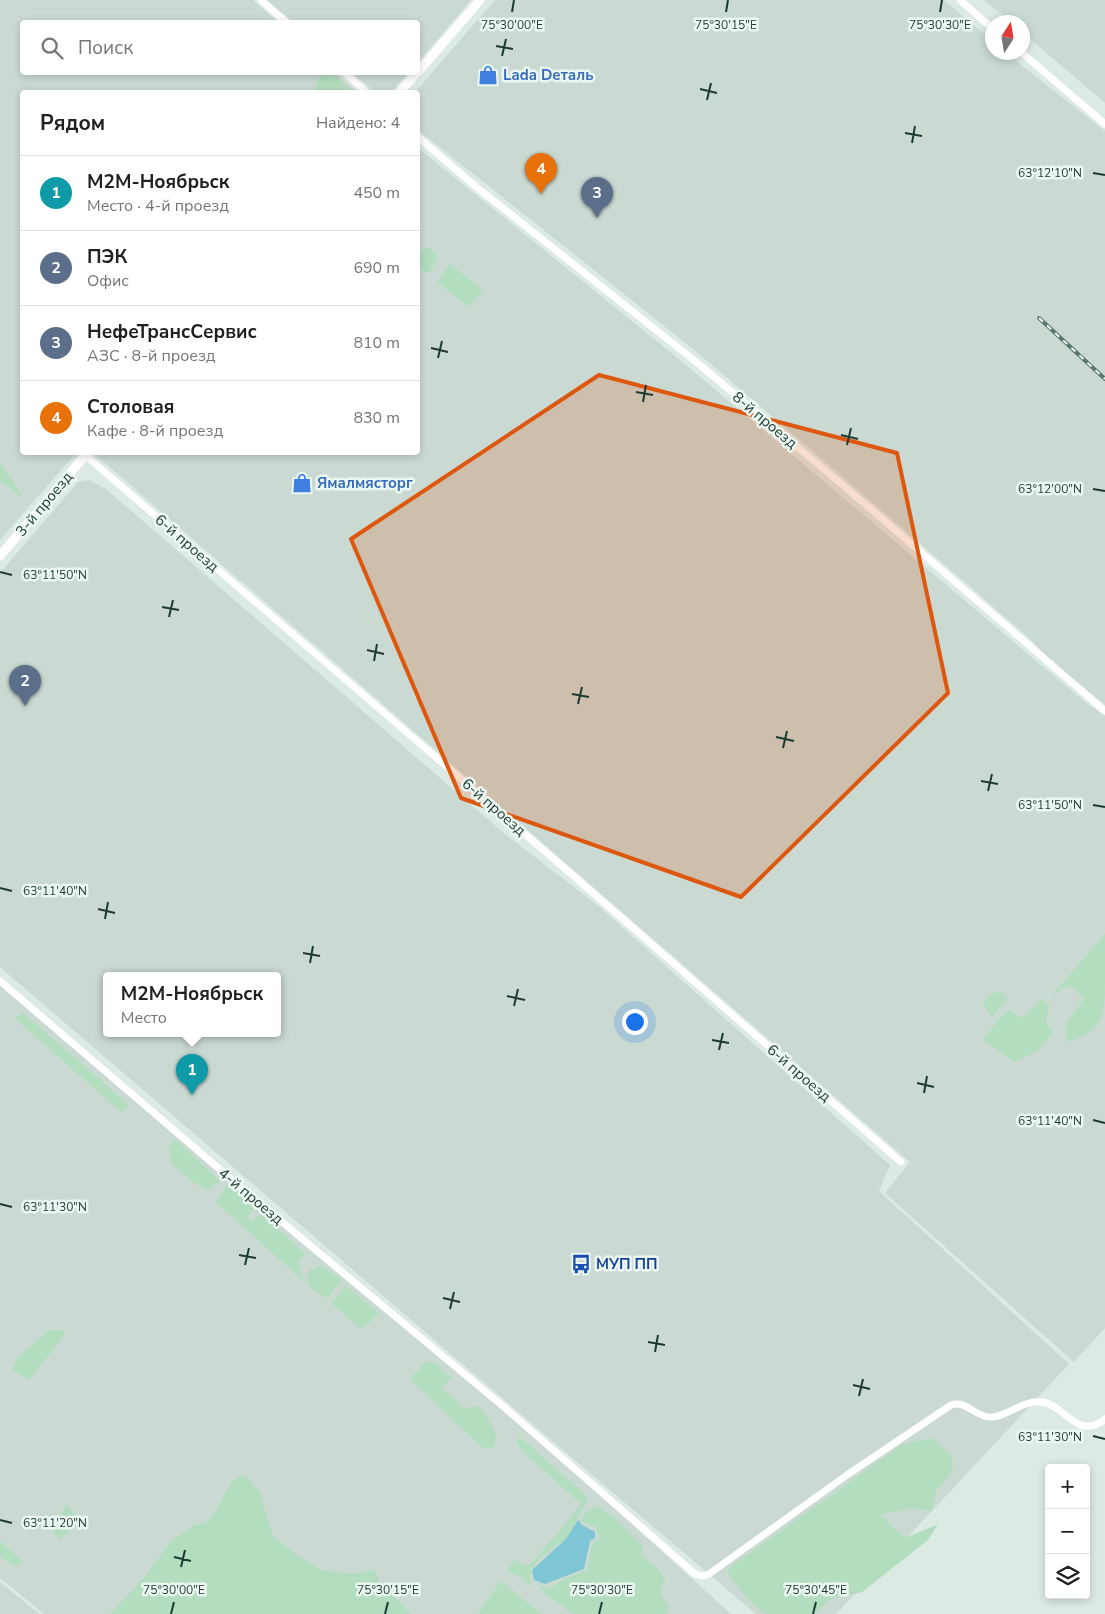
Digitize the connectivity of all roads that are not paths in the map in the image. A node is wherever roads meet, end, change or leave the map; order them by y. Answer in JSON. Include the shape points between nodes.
{"nodes":[{"id":1,"x":261,"y":0,"type":"edge"},
{"id":2,"x":480,"y":0,"type":"edge"},
{"id":3,"x":960,"y":0,"type":"edge"},
{"id":4,"x":284,"y":20,"type":"edge"},
{"id":5,"x":985,"y":22,"type":"edge"},
{"id":6,"x":1030,"y":60,"type":"edge"},
{"id":7,"x":420,"y":69,"type":"edge"},
{"id":8,"x":347,"y":75,"type":"edge"},
{"id":9,"x":414,"y":75,"type":"edge"},
{"id":10,"x":364,"y":90,"type":"edge"},
{"id":11,"x":402,"y":90,"type":"edge"},
{"id":12,"x":1105,"y":124,"type":"edge"},
{"id":13,"x":420,"y":140,"type":"edge"},
{"id":14,"x":85,"y":455,"type":"edge"},
{"id":15,"x":87,"y":455,"type":"edge"},
{"id":16,"x":0,"y":556,"type":"edge"},
{"id":17,"x":1105,"y":711,"type":"edge"},
{"id":18,"x":0,"y":981,"type":"edge"},
{"id":19,"x":901,"y":1162,"type":"dead end"},
{"id":20,"x":1105,"y":1419,"type":"edge"}],
"edges":[{"from":1,"to":4,"type":"street"},
{"from":2,"to":7,"type":"street"},
{"from":3,"to":5,"type":"street"},
{"from":6,"to":12,"type":"street"},
{"from":8,"to":10,"type":"street"},
{"from":9,"to":11,"type":"street"},
{"from":13,"to":17,"type":"street","name":"8-й проезд","via":[[700,365]]},
{"from":14,"to":16,"type":"street","name":"3-й проезд"},
{"from":15,"to":19,"type":"street","name":"6-й проезд"},
{"from":18,"to":20,"type":"street","name":"4-й проезд","via":[[252,1198],[505,1408],[695,1574],[709,1574],[951,1405],[966,1405],[991,1418],[1028,1403],[1041,1402],[1050,1404],[1078,1424],[1090,1426]]}]}
